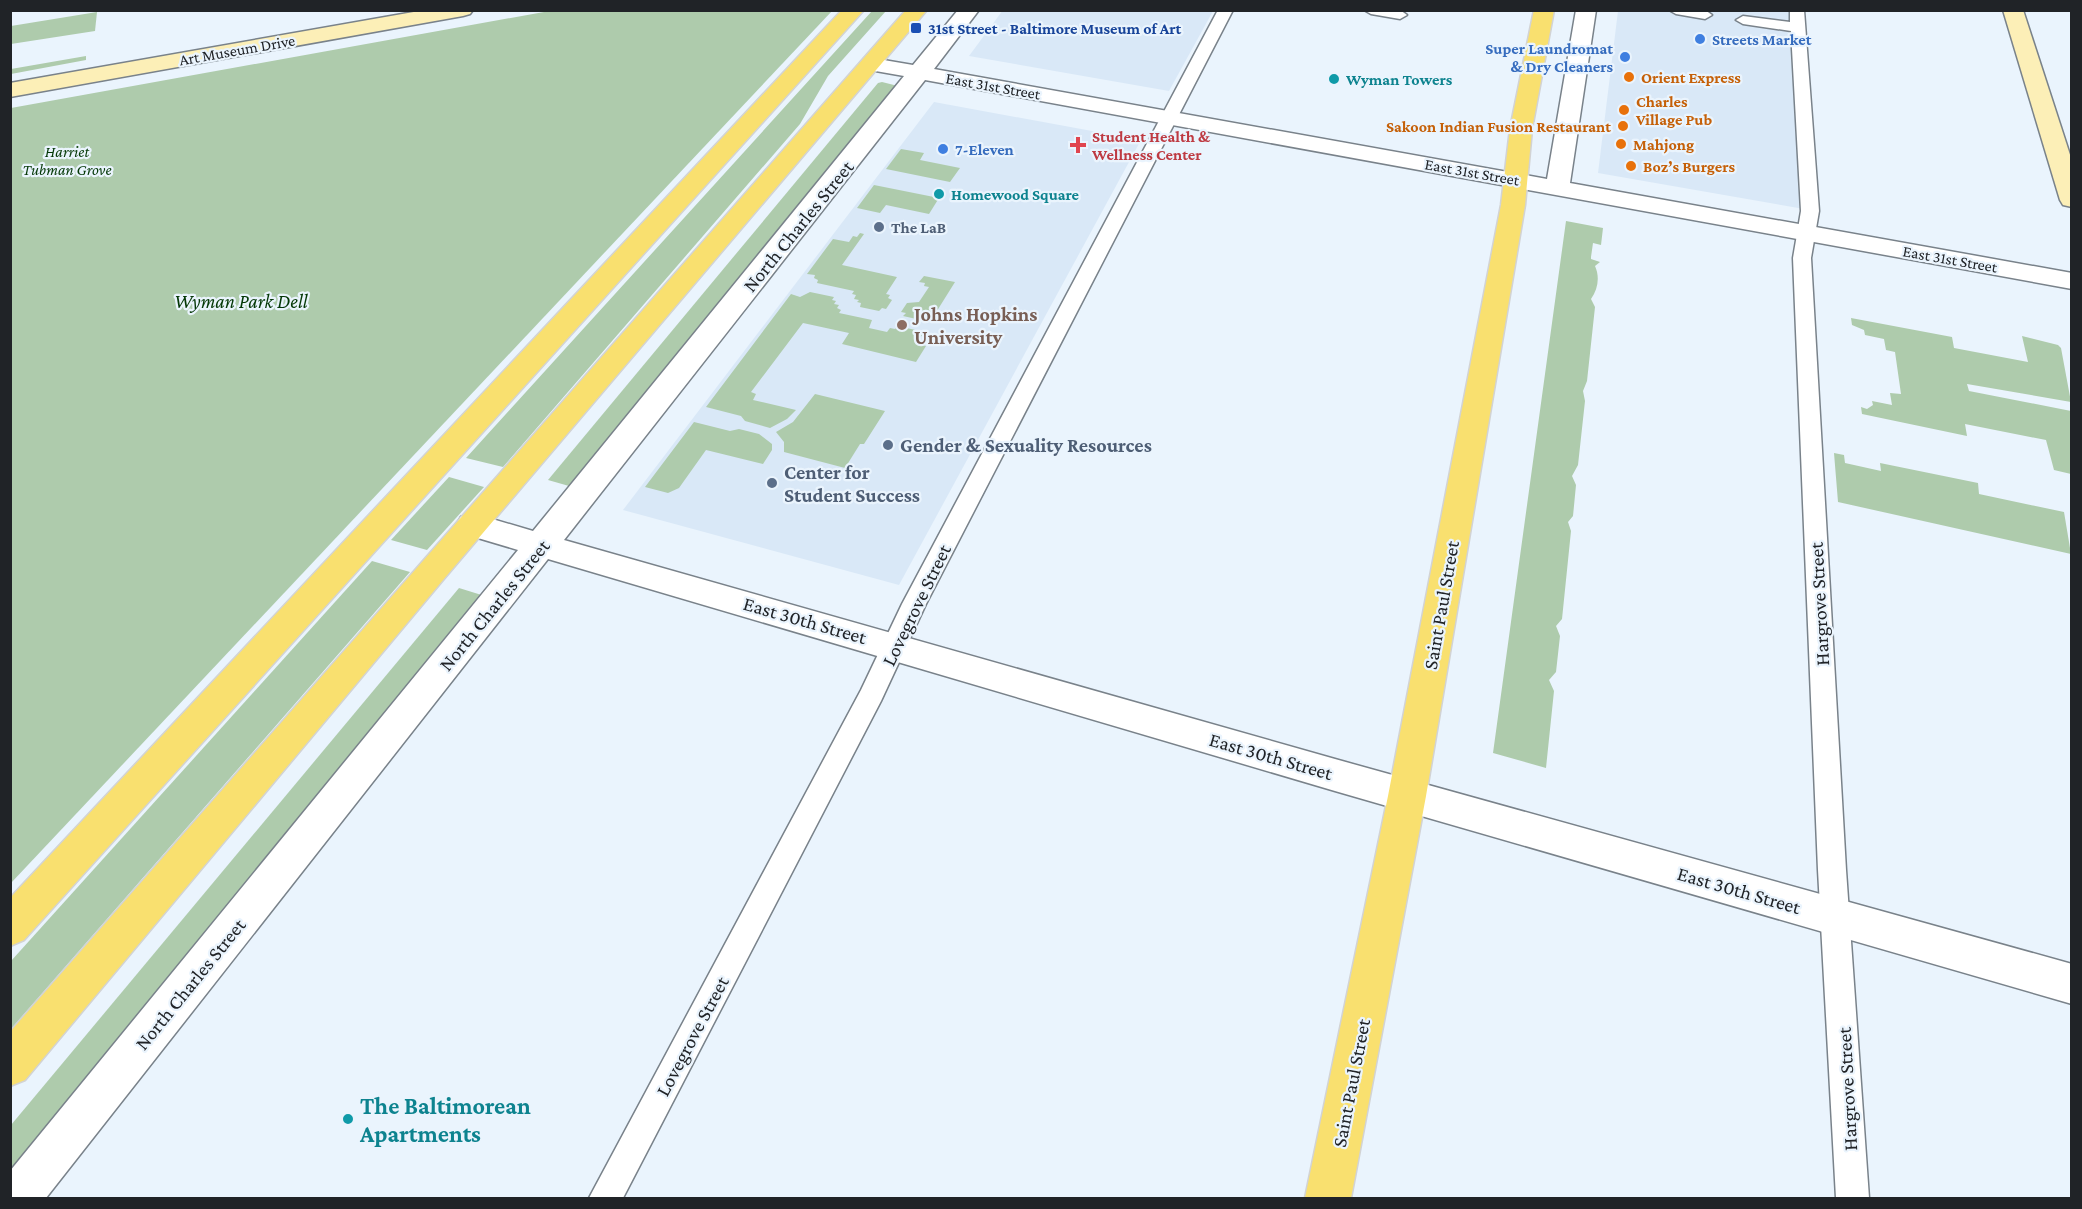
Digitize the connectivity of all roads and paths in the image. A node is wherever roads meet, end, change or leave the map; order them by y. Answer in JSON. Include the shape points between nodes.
{"nodes":[{"id":1,"x":463,"y":10,"type":"edge"},
{"id":2,"x":854,"y":10,"type":"edge"},
{"id":3,"x":917,"y":10,"type":"edge"},
{"id":4,"x":969,"y":10,"type":"edge"},
{"id":5,"x":1226,"y":10,"type":"edge"},
{"id":6,"x":1371,"y":10,"type":"edge"},
{"id":7,"x":1544,"y":10,"type":"edge"},
{"id":8,"x":1586,"y":10,"type":"edge"},
{"id":9,"x":1677,"y":10,"type":"edge"},
{"id":10,"x":1797,"y":10,"type":"edge"},
{"id":11,"x":2013,"y":10,"type":"edge"},
{"id":12,"x":1400,"y":15,"type":"dead end"},
{"id":13,"x":1705,"y":15,"type":"dead end"},
{"id":14,"x":1743,"y":20,"type":"dead end"},
{"id":15,"x":1798,"y":28,"type":"junction"},
{"id":16,"x":872,"y":64,"type":"junction"},
{"id":17,"x":920,"y":72,"type":"junction"},
{"id":18,"x":10,"y":90,"type":"edge"},
{"id":19,"x":1169,"y":117,"type":"junction"},
{"id":20,"x":1515,"y":180,"type":"junction"},
{"id":21,"x":1557,"y":188,"type":"junction"},
{"id":22,"x":2072,"y":200,"type":"edge"},
{"id":23,"x":1807,"y":233,"type":"junction"},
{"id":24,"x":2072,"y":281,"type":"edge"},
{"id":25,"x":472,"y":525,"type":"junction"},
{"id":26,"x":542,"y":545,"type":"junction"},
{"id":27,"x":895,"y":646,"type":"junction"},
{"id":28,"x":1407,"y":796,"type":"junction"},
{"id":29,"x":1835,"y":917,"type":"junction"},
{"id":30,"x":10,"y":927,"type":"edge"},
{"id":31,"x":2072,"y":984,"type":"edge"},
{"id":32,"x":10,"y":1065,"type":"edge"},
{"id":33,"x":18,"y":1198,"type":"edge"},
{"id":34,"x":605,"y":1198,"type":"edge"},
{"id":35,"x":1328,"y":1198,"type":"edge"},
{"id":36,"x":1853,"y":1198,"type":"edge"}],
"edges":[{"from":1,"to":18,"type":"street","name":"Art Museum Drive"},
{"from":2,"to":30,"type":"main road"},
{"from":3,"to":16,"type":"main road"},
{"from":4,"to":17,"type":"street","name":"North Charles Street"},
{"from":5,"to":19,"type":"lane","name":"Lovegrove Street"},
{"from":6,"to":12,"type":"lane"},
{"from":7,"to":20,"type":"main road","name":"Saint Paul Street"},
{"from":8,"to":21,"type":"street"},
{"from":9,"to":13,"type":"lane"},
{"from":10,"to":15,"type":"lane","name":"Hargrove Street"},
{"from":11,"to":22,"type":"street"},
{"from":14,"to":15,"type":"lane"},
{"from":15,"to":23,"type":"lane","name":"Hargrove Street","via":[[1810,212]]},
{"from":16,"to":17,"type":"street","name":"East 31st Street"},
{"from":16,"to":25,"type":"main road"},
{"from":17,"to":19,"type":"street","name":"East 31st Street"},
{"from":17,"to":26,"type":"street","name":"North Charles Street"},
{"from":19,"to":20,"type":"street","name":"East 31st Street"},
{"from":19,"to":27,"type":"lane","name":"Lovegrove Street"},
{"from":20,"to":21,"type":"street","name":"East 31st Street"},
{"from":20,"to":28,"type":"main road","name":"Saint Paul Street"},
{"from":21,"to":23,"type":"street","name":"East 31st Street"},
{"from":23,"to":24,"type":"street","name":"East 31st Street"},
{"from":23,"to":29,"type":"lane","name":"Hargrove Street","via":[[1802,258]]},
{"from":25,"to":26,"type":"street","name":"East 30th Street"},
{"from":25,"to":32,"type":"main road"},
{"from":26,"to":27,"type":"street","name":"East 30th Street"},
{"from":26,"to":33,"type":"street","name":"North Charles Street"},
{"from":27,"to":28,"type":"street","name":"East 30th Street"},
{"from":27,"to":34,"type":"lane","name":"Lovegrove Street"},
{"from":28,"to":29,"type":"street","name":"East 30th Street"},
{"from":28,"to":35,"type":"main road","name":"Saint Paul Street"},
{"from":29,"to":31,"type":"street","name":"East 30th Street"},
{"from":29,"to":36,"type":"lane","name":"Hargrove Street"}]}
